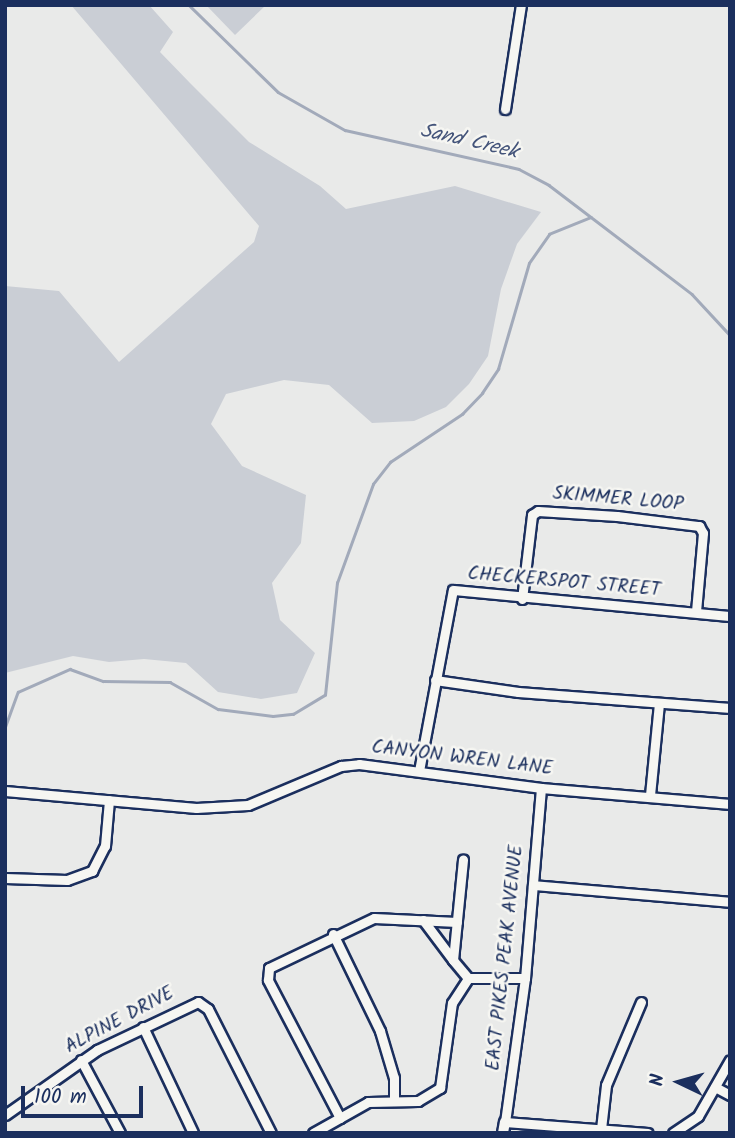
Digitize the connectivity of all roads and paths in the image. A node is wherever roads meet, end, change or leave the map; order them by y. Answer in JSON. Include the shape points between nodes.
{"nodes":[{"id":1,"x":521,"y":5,"type":"edge"},
{"id":2,"x":505,"y":109,"type":"dead end"},
{"id":3,"x":522,"y":599,"type":"junction"},
{"id":4,"x":696,"y":612,"type":"junction"},
{"id":5,"x":730,"y":616,"type":"edge"},
{"id":6,"x":435,"y":680,"type":"junction"},
{"id":7,"x":659,"y":703,"type":"junction"},
{"id":8,"x":730,"y":708,"type":"edge"},
{"id":9,"x":419,"y":771,"type":"junction"},
{"id":10,"x":541,"y":788,"type":"junction"},
{"id":11,"x":5,"y":791,"type":"edge"},
{"id":12,"x":650,"y":795,"type":"junction"},
{"id":13,"x":109,"y":800,"type":"junction"},
{"id":14,"x":730,"y":804,"type":"edge"},
{"id":15,"x":463,"y":859,"type":"dead end"},
{"id":16,"x":5,"y":878,"type":"edge"},
{"id":17,"x":533,"y":886,"type":"junction"},
{"id":18,"x":730,"y":902,"type":"edge"},
{"id":19,"x":423,"y":920,"type":"junction"},
{"id":20,"x":457,"y":922,"type":"junction"},
{"id":21,"x":333,"y":934,"type":"junction"},
{"id":22,"x":453,"y":960,"type":"junction"},
{"id":23,"x":468,"y":978,"type":"junction"},
{"id":24,"x":525,"y":978,"type":"junction"},
{"id":25,"x":641,"y":1002,"type":"dead end"},
{"id":26,"x":143,"y":1027,"type":"junction"},
{"id":27,"x":80,"y":1060,"type":"junction"},
{"id":28,"x":730,"y":1060,"type":"edge"},
{"id":29,"x":715,"y":1087,"type":"junction"},
{"id":30,"x":730,"y":1095,"type":"edge"},
{"id":31,"x":394,"y":1101,"type":"junction"},
{"id":32,"x":5,"y":1115,"type":"edge"},
{"id":33,"x":340,"y":1118,"type":"junction"},
{"id":34,"x":504,"y":1127,"type":"edge"},
{"id":35,"x":601,"y":1129,"type":"junction"},
{"id":36,"x":120,"y":1133,"type":"edge"},
{"id":37,"x":193,"y":1133,"type":"edge"},
{"id":38,"x":271,"y":1133,"type":"edge"},
{"id":39,"x":313,"y":1133,"type":"edge"},
{"id":40,"x":648,"y":1133,"type":"edge"},
{"id":41,"x":673,"y":1133,"type":"edge"}],
"edges":[{"from":1,"to":2,"type":"street"},
{"from":3,"to":4,"type":"street","name":"CHECKERSPOT STREET"},
{"from":3,"to":4,"type":"street","name":"SKIMMER LOOP","via":[[532,515],[538,511],[617,516],[699,526],[703,533]]},
{"from":3,"to":6,"type":"street","name":"CHECKERSPOT STREET","via":[[453,590]]},
{"from":4,"to":5,"type":"street","name":"CHECKERSPOT STREET"},
{"from":6,"to":7,"type":"street"},
{"from":6,"to":9,"type":"street","name":"CHECKERSPOT STREET"},
{"from":7,"to":8,"type":"street"},
{"from":7,"to":12,"type":"street"},
{"from":9,"to":10,"type":"street","name":"CANYON WREN LANE"},
{"from":9,"to":13,"type":"street","name":"CANYON WREN LANE","via":[[341,766],[248,805],[196,808]]},
{"from":10,"to":12,"type":"street","name":"CANYON WREN LANE"},
{"from":10,"to":17,"type":"street","name":"EAST PIKES PEAK AVENUE"},
{"from":11,"to":13,"type":"street","name":"CANYON WREN LANE"},
{"from":12,"to":14,"type":"street","name":"CANYON WREN LANE"},
{"from":13,"to":16,"type":"street","via":[[105,846],[92,871],[67,880]]},
{"from":15,"to":20,"type":"street"},
{"from":17,"to":18,"type":"street"},
{"from":17,"to":24,"type":"street","name":"EAST PIKES PEAK AVENUE"},
{"from":19,"to":20,"type":"street"},
{"from":19,"to":21,"type":"street","via":[[386,916]]},
{"from":19,"to":22,"type":"street"},
{"from":20,"to":22,"type":"street"},
{"from":21,"to":31,"type":"street","via":[[380,1031],[394,1078]]},
{"from":21,"to":33,"type":"street","via":[[274,963],[267,974]]},
{"from":22,"to":23,"type":"street"},
{"from":23,"to":24,"type":"street"},
{"from":23,"to":31,"type":"street","via":[[452,1003],[444,1080],[437,1098]]},
{"from":24,"to":34,"type":"street","name":"EAST PIKES PEAK AVENUE"},
{"from":25,"to":35,"type":"street","via":[[606,1086]]},
{"from":26,"to":27,"type":"street","name":"ALPINE DRIVE"},
{"from":26,"to":37,"type":"street"},
{"from":26,"to":38,"type":"street","name":"ALPINE DRIVE","via":[[192,1003],[204,1004]]},
{"from":27,"to":32,"type":"street","name":"ALPINE DRIVE"},
{"from":27,"to":36,"type":"street"},
{"from":28,"to":29,"type":"street"},
{"from":29,"to":30,"type":"street"},
{"from":29,"to":41,"type":"street","via":[[693,1122]]},
{"from":31,"to":33,"type":"street","via":[[368,1102]]},
{"from":33,"to":39,"type":"street"},
{"from":34,"to":35,"type":"street"},
{"from":35,"to":40,"type":"street"}]}
